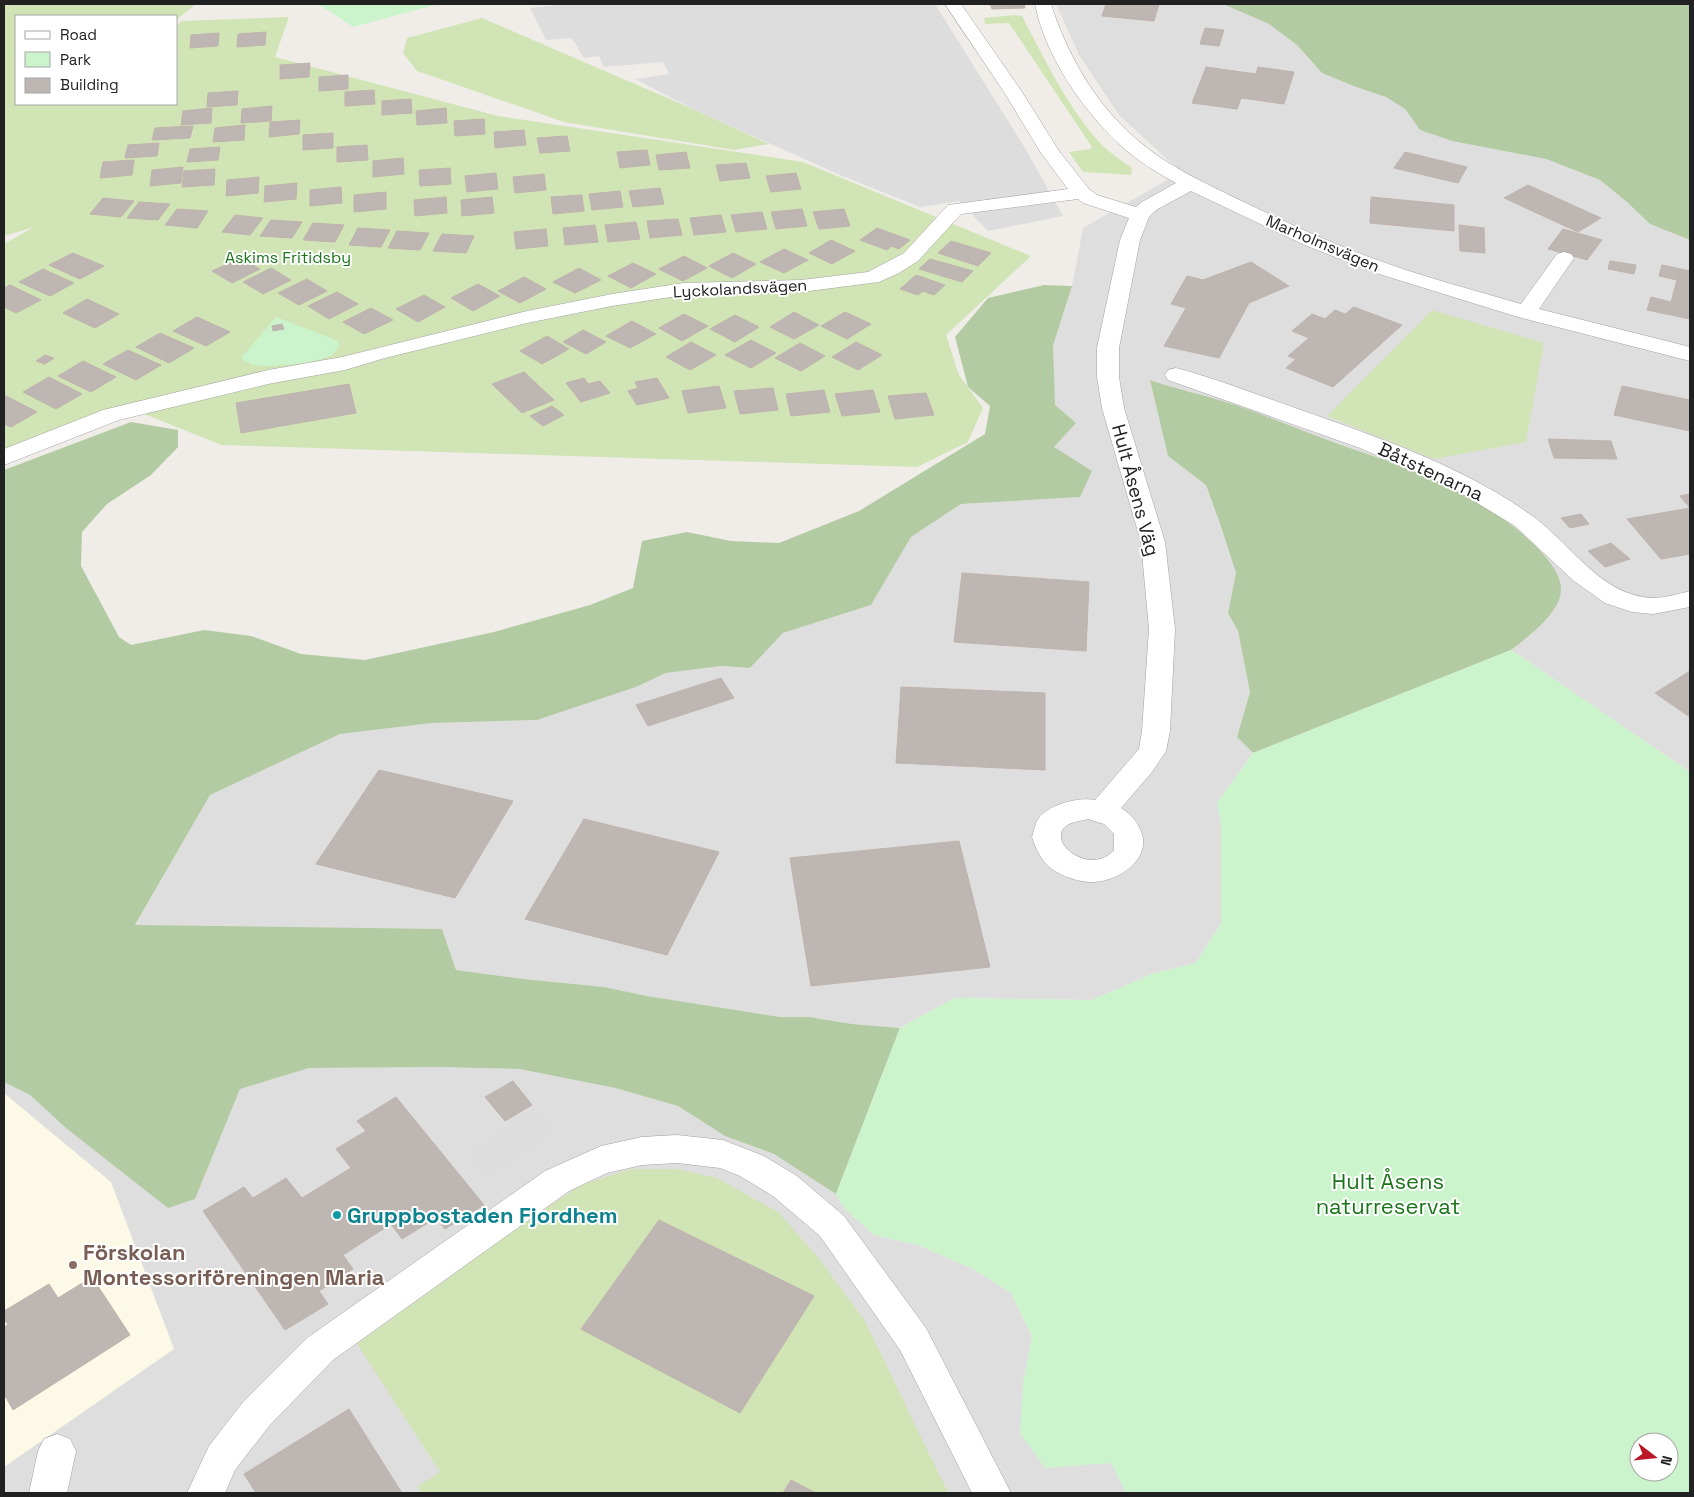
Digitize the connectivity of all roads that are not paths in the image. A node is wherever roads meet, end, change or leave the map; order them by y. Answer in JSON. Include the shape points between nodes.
{"nodes":[{"id":1,"x":953,"y":4,"type":"edge"},
{"id":2,"x":1043,"y":4,"type":"edge"},
{"id":3,"x":1190,"y":184,"type":"junction"},
{"id":4,"x":1082,"y":193,"type":"junction"},
{"id":5,"x":1140,"y":215,"type":"junction"},
{"id":6,"x":1564,"y":258,"type":"dead end"},
{"id":7,"x":1526,"y":312,"type":"junction"},
{"id":8,"x":1690,"y":354,"type":"edge"},
{"id":9,"x":1176,"y":375,"type":"dead end"},
{"id":10,"x":4,"y":458,"type":"edge"},
{"id":11,"x":1690,"y":599,"type":"edge"},
{"id":12,"x":1102,"y":811,"type":"dead end"},
{"id":13,"x":57,"y":1451,"type":"dead end"},
{"id":14,"x":48,"y":1493,"type":"edge"},
{"id":15,"x":206,"y":1493,"type":"edge"},
{"id":16,"x":992,"y":1493,"type":"edge"}],
"edges":[{"from":1,"to":4,"type":"street"},
{"from":2,"to":3,"type":"street","name":"Marholmsvägen","via":[[1046,21],[1061,54],[1115,129],[1140,152]]},
{"from":3,"to":5,"type":"street","via":[[1149,206]]},
{"from":3,"to":7,"type":"street","name":"Marholmsvägen","via":[[1345,255]]},
{"from":4,"to":5,"type":"street","via":[[1090,199]]},
{"from":4,"to":10,"type":"street","name":"Lyckolandsvägen","via":[[955,209],[911,257],[872,278],[802,286],[684,289],[527,316],[345,364],[268,377],[111,415]]},
{"from":5,"to":12,"type":"street","name":"Hult Åsens Väg","via":[[1130,240],[1108,348],[1108,378],[1113,408],[1154,552],[1162,630],[1156,731],[1152,751]]},
{"from":6,"to":7,"type":"street"},
{"from":7,"to":8,"type":"street","name":"Marholmsvägen"},
{"from":9,"to":11,"type":"street","name":"Båtstenarna","via":[[1439,470],[1481,492],[1526,522],[1592,586],[1614,598],[1635,605],[1655,606]]},
{"from":13,"to":14,"type":"street"},
{"from":15,"to":16,"type":"street","via":[[222,1458],[256,1414],[320,1348],[557,1180],[601,1160],[642,1151],[677,1149],[723,1154],[752,1166],[785,1186],[832,1226],[913,1339]]}]}
